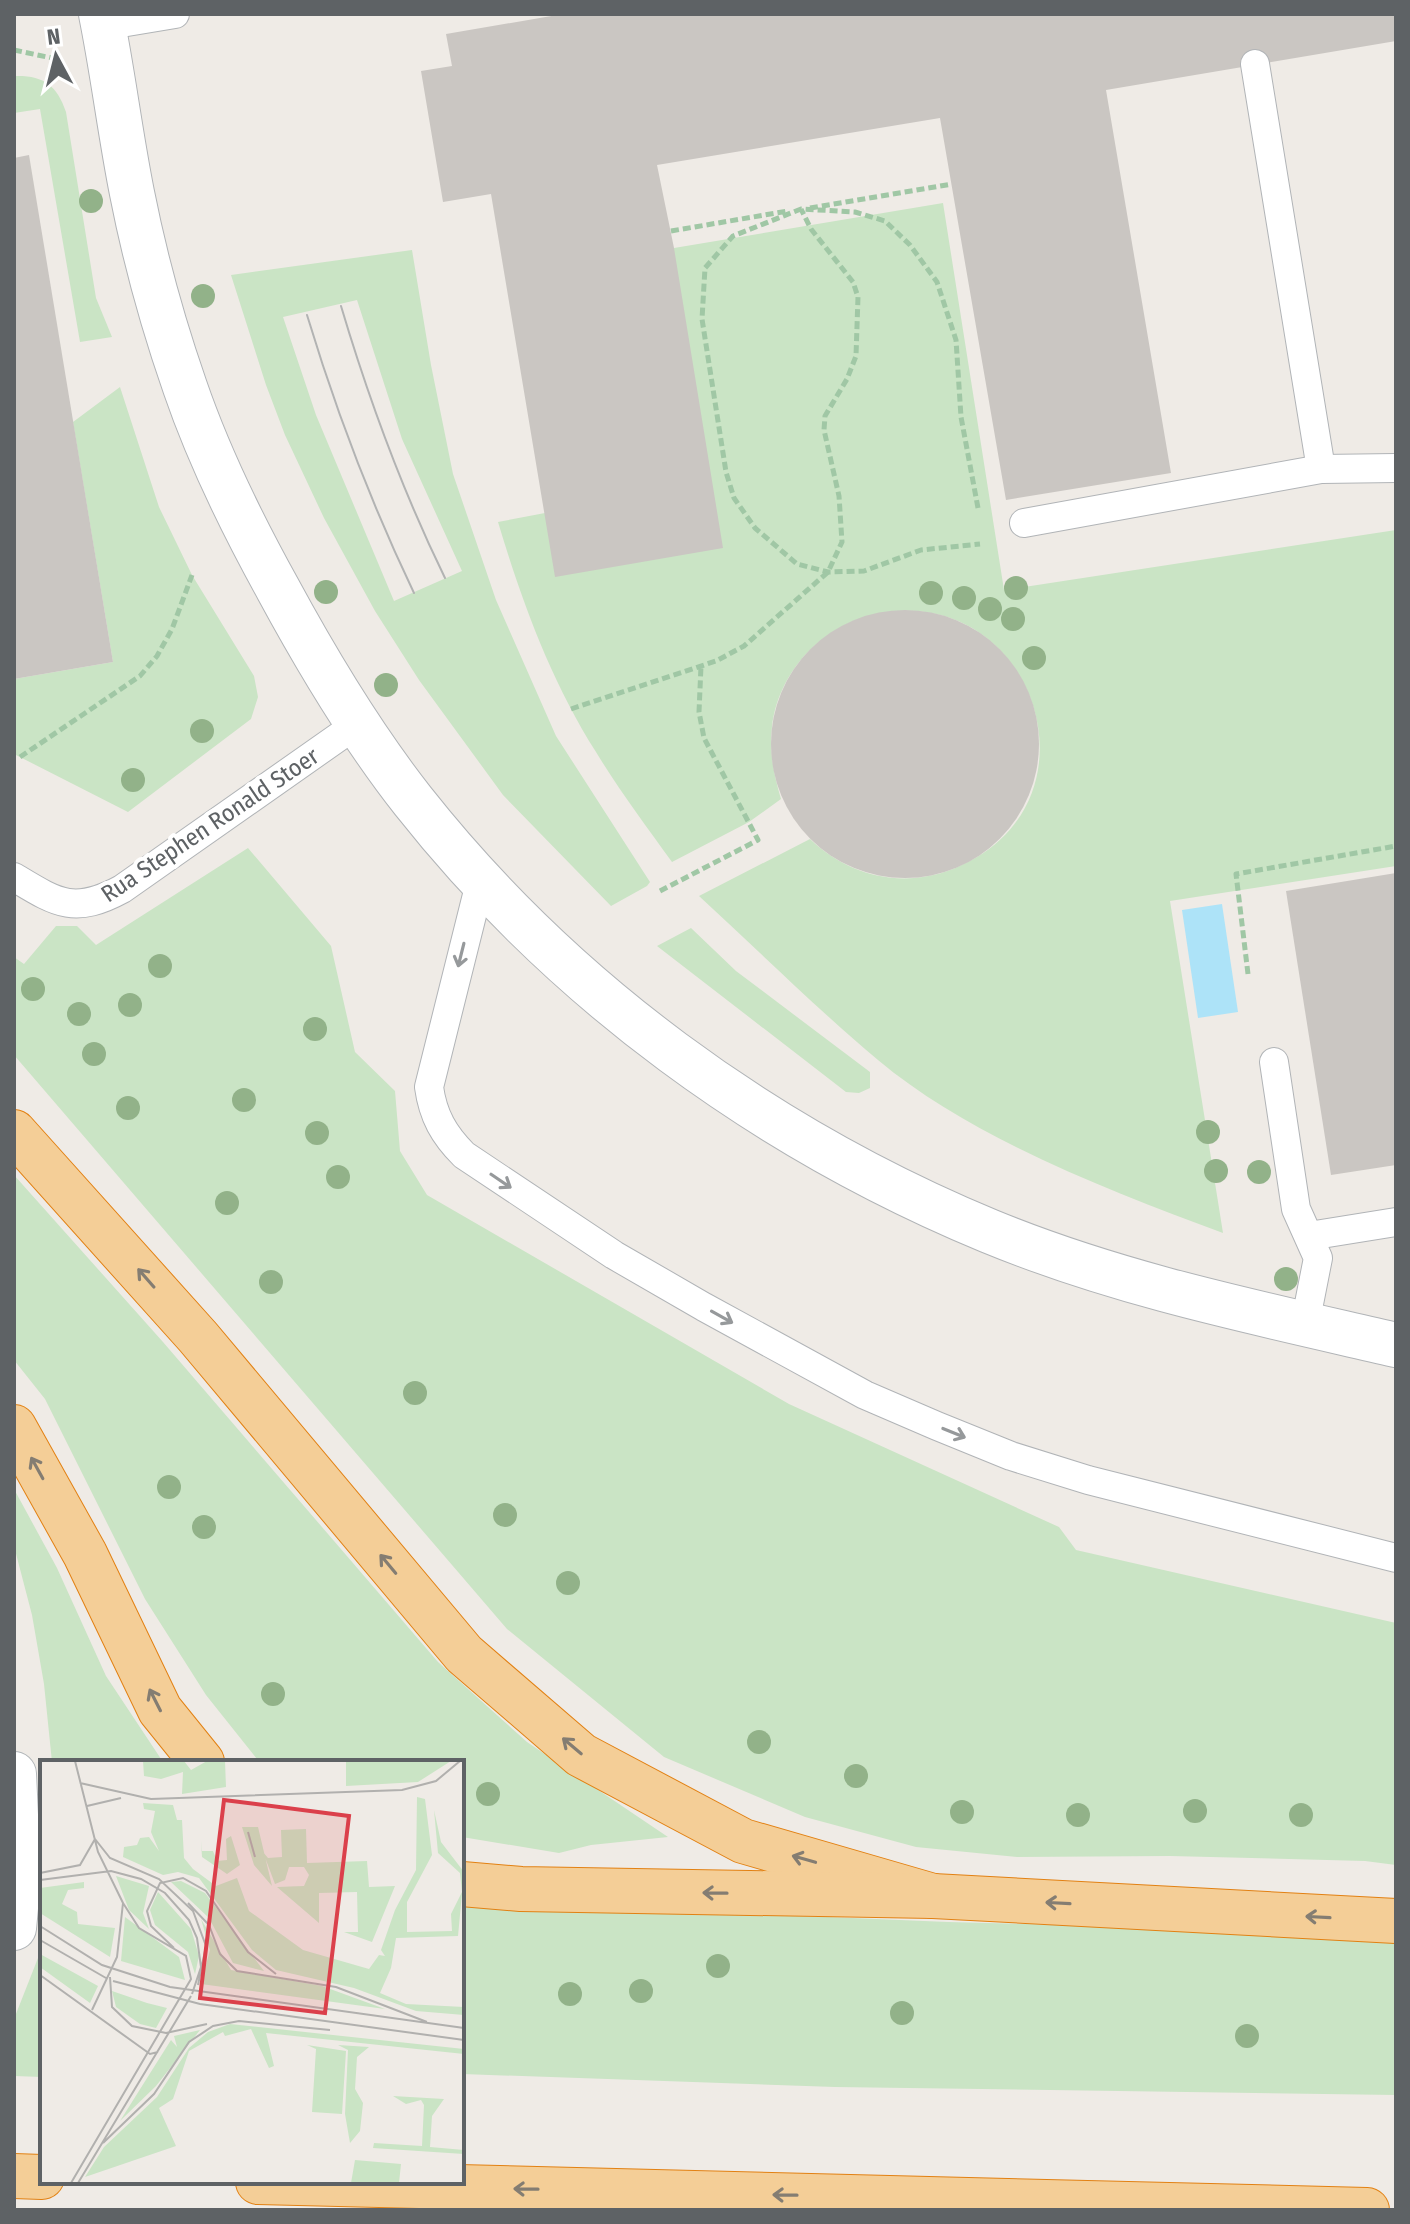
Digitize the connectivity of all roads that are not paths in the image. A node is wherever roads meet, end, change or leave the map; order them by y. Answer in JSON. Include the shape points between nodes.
{"nodes":[{"id":1,"x":175,"y":14,"type":"edge"},
{"id":2,"x":102,"y":20,"type":"edge"},
{"id":3,"x":1255,"y":64,"type":"dead end"},
{"id":4,"x":1396,"y":468,"type":"edge"},
{"id":5,"x":1321,"y":469,"type":"junction"},
{"id":6,"x":1024,"y":523,"type":"dead end"},
{"id":7,"x":357,"y":724,"type":"junction"},
{"id":8,"x":14,"y":877,"type":"edge"},
{"id":9,"x":481,"y":879,"type":"junction"},
{"id":10,"x":1274,"y":1062,"type":"dead end"},
{"id":11,"x":14,"y":1132,"type":"edge"},
{"id":12,"x":1396,"y":1222,"type":"edge"},
{"id":13,"x":1309,"y":1236,"type":"junction"},
{"id":14,"x":1305,"y":1324,"type":"junction"},
{"id":15,"x":1396,"y":1345,"type":"edge"},
{"id":16,"x":14,"y":1427,"type":"edge"},
{"id":17,"x":1396,"y":1558,"type":"edge"},
{"id":18,"x":200,"y":1760,"type":"edge"},
{"id":19,"x":14,"y":1774,"type":"edge"},
{"id":20,"x":464,"y":1884,"type":"edge"},
{"id":21,"x":933,"y":1896,"type":"junction"},
{"id":22,"x":1396,"y":1921,"type":"edge"},
{"id":23,"x":14,"y":1928,"type":"edge"},
{"id":24,"x":14,"y":2176,"type":"edge"},
{"id":25,"x":40,"y":2177,"type":"edge"},
{"id":26,"x":337,"y":2184,"type":"edge"},
{"id":27,"x":1367,"y":2210,"type":"edge"}],
"edges":[{"from":1,"to":2,"type":"lane"},
{"from":2,"to":7,"type":"street","via":[[138,220],[185,389],[260,556]]},
{"from":3,"to":5,"type":"lane"},
{"from":4,"to":5,"type":"lane"},
{"from":5,"to":6,"type":"lane"},
{"from":7,"to":8,"type":"lane","name":"Rua Stephen Ronald Stoer","via":[[101,900],[77,905],[56,901]]},
{"from":7,"to":9,"type":"street","via":[[413,801]]},
{"from":9,"to":14,"type":"street","via":[[607,1002],[715,1082],[830,1154],[951,1214],[1055,1256],[1190,1298]]},
{"from":9,"to":17,"type":"lane","one_way":true,"via":[[429,1087],[436,1119],[464,1155],[614,1255],[865,1395],[1011,1456],[1088,1480]]},
{"from":10,"to":13,"type":"lane","via":[[1296,1209]]},
{"from":21,"to":11,"type":"highway","one_way":true,"via":[[743,1841],[581,1755],[464,1654],[198,1337]]},
{"from":12,"to":13,"type":"lane"},
{"from":13,"to":14,"type":"lane","via":[[1318,1258]]},
{"from":14,"to":15,"type":"street"},
{"from":18,"to":16,"type":"highway","one_way":true,"via":[[160,1710],[85,1554]]},
{"from":19,"to":23,"type":"street","via":[[19,1877]]},
{"from":21,"to":20,"type":"highway","one_way":true},
{"from":22,"to":21,"type":"highway","one_way":true},
{"from":24,"to":25,"type":"highway"},
{"from":27,"to":26,"type":"highway","one_way":true}]}
